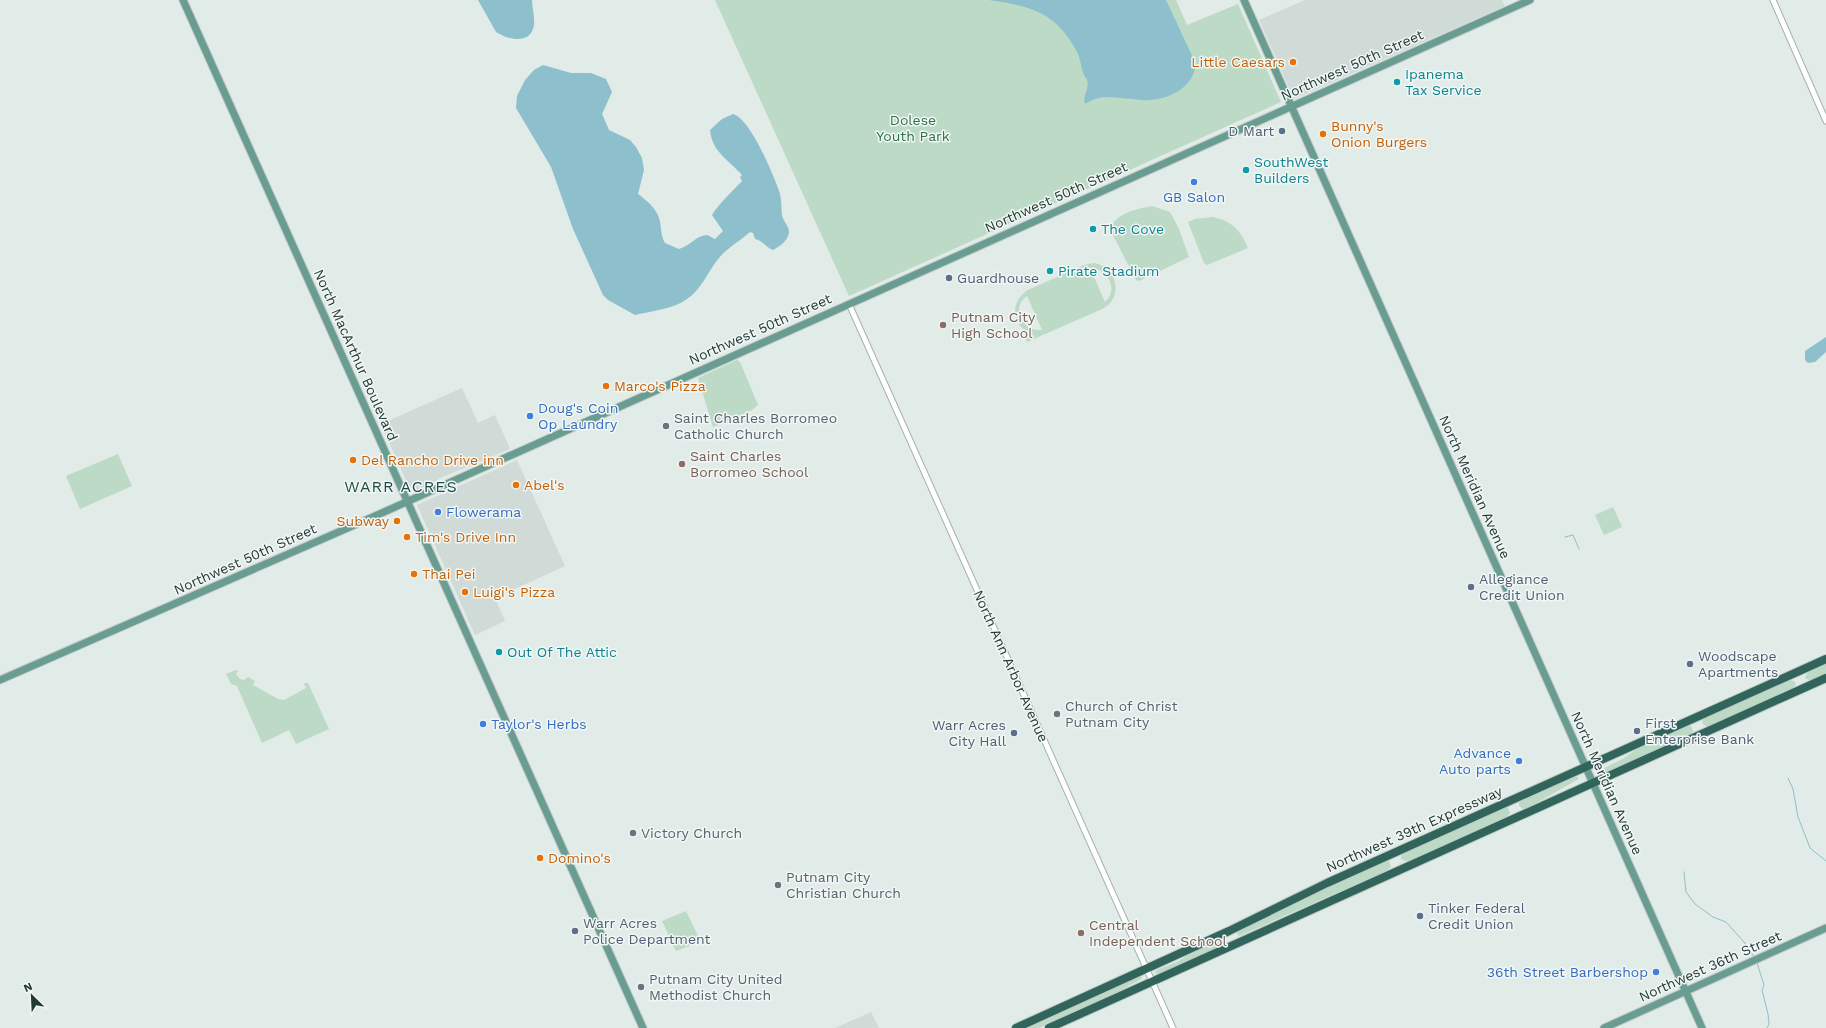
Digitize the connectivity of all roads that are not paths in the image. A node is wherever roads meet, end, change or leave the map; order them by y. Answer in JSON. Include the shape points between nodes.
{"nodes":[{"id":1,"x":183,"y":0,"type":"edge"},
{"id":2,"x":1244,"y":0,"type":"edge"},
{"id":3,"x":1530,"y":0,"type":"edge"},
{"id":4,"x":1773,"y":0,"type":"edge"},
{"id":5,"x":1291,"y":106,"type":"junction"},
{"id":6,"x":1826,"y":121,"type":"edge"},
{"id":7,"x":850,"y":304,"type":"junction"},
{"id":8,"x":408,"y":502,"type":"junction"},
{"id":9,"x":1826,"y":660,"type":"edge"},
{"id":10,"x":1826,"y":678,"type":"edge"},
{"id":11,"x":0,"y":680,"type":"edge"},
{"id":12,"x":1586,"y":767,"type":"junction"},
{"id":13,"x":1593,"y":782,"type":"junction"},
{"id":14,"x":1826,"y":928,"type":"edge"},
{"id":15,"x":1146,"y":970,"type":"junction"},
{"id":16,"x":1152,"y":982,"type":"junction"},
{"id":17,"x":1685,"y":992,"type":"junction"},
{"id":18,"x":643,"y":1028,"type":"edge"},
{"id":19,"x":1016,"y":1028,"type":"edge"},
{"id":20,"x":1049,"y":1028,"type":"edge"},
{"id":21,"x":1173,"y":1028,"type":"edge"},
{"id":22,"x":1604,"y":1028,"type":"edge"},
{"id":23,"x":1702,"y":1028,"type":"edge"}],
"edges":[{"from":1,"to":8,"type":"main road","name":"North MacArthur Boulevard"},
{"from":2,"to":5,"type":"main road","name":"North Meridian Avenue"},
{"from":3,"to":5,"type":"main road","name":"Northwest 50th Street"},
{"from":4,"to":6,"type":"street"},
{"from":5,"to":7,"type":"main road","name":"Northwest 50th Street"},
{"from":5,"to":12,"type":"main road","name":"North Meridian Avenue"},
{"from":7,"to":8,"type":"main road","name":"Northwest 50th Street"},
{"from":7,"to":15,"type":"street","name":"North Ann Arbor Avenue"},
{"from":8,"to":11,"type":"main road","name":"Northwest 50th Street"},
{"from":8,"to":18,"type":"main road","name":"North MacArthur Boulevard"},
{"from":9,"to":12,"type":"highway","name":"Northwest 39th Expressway"},
{"from":10,"to":13,"type":"highway"},
{"from":12,"to":13,"type":"main road","name":"North Meridian Avenue"},
{"from":12,"to":15,"type":"highway","name":"Northwest 39th Expressway","via":[[1314,888]]},
{"from":13,"to":16,"type":"highway"},
{"from":13,"to":17,"type":"main road","name":"North Meridian Avenue"},
{"from":14,"to":17,"type":"main road","name":"Northwest 36th Street"},
{"from":15,"to":16,"type":"street","name":"North Ann Arbor Avenue"},
{"from":15,"to":19,"type":"highway","name":"Northwest 39th Expressway"},
{"from":16,"to":20,"type":"highway"},
{"from":16,"to":21,"type":"street","name":"North Ann Arbor Avenue"},
{"from":17,"to":22,"type":"main road","name":"Northwest 36th Street"},
{"from":17,"to":23,"type":"main road","name":"North Meridian Avenue"}]}
